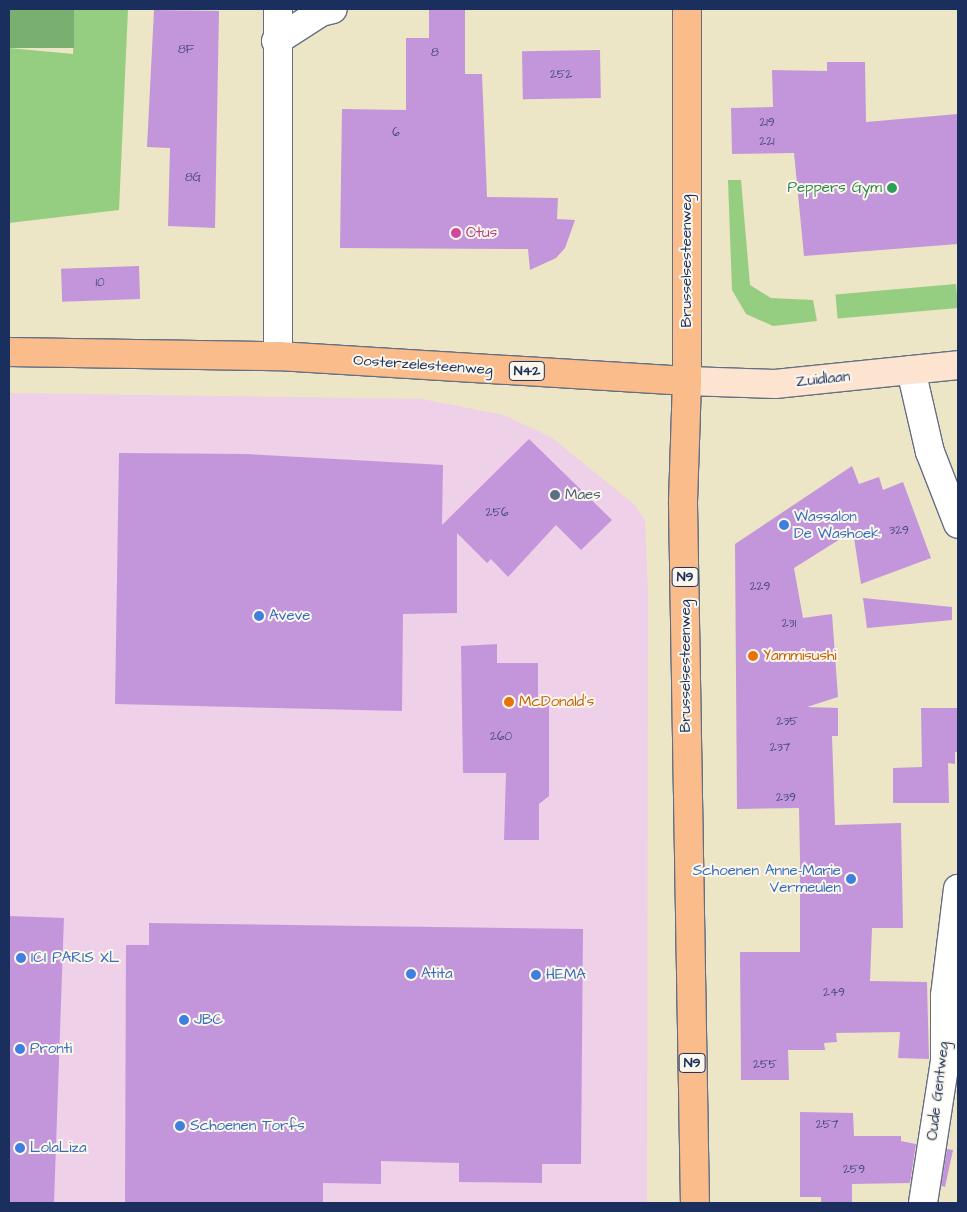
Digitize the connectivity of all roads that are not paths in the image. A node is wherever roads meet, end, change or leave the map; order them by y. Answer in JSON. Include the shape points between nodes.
{"nodes":[{"id":1,"x":278,"y":9,"type":"edge"},
{"id":2,"x":333,"y":9,"type":"edge"},
{"id":3,"x":687,"y":9,"type":"edge"},
{"id":4,"x":276,"y":41,"type":"junction"},
{"id":5,"x":9,"y":352,"type":"edge"},
{"id":6,"x":278,"y":356,"type":"junction"},
{"id":7,"x":958,"y":364,"type":"edge"},
{"id":8,"x":912,"y":370,"type":"junction"},
{"id":9,"x":687,"y":381,"type":"junction"},
{"id":10,"x":958,"y":524,"type":"edge"},
{"id":11,"x":958,"y":889,"type":"edge"},
{"id":12,"x":695,"y":1203,"type":"edge"},
{"id":13,"x":923,"y":1203,"type":"edge"}],
"edges":[{"from":1,"to":4,"type":"street"},
{"from":2,"to":4,"type":"street","via":[[321,12]]},
{"from":3,"to":9,"type":"main road","name":"Brusselsesteenweg","number":"N9"},
{"from":4,"to":6,"type":"street"},
{"from":5,"to":6,"type":"main road","name":"Oosterzelesteenweg","number":"N42"},
{"from":6,"to":9,"type":"main road","name":"Oosterzelesteenweg","number":"N42"},
{"from":7,"to":8,"type":"main road","name":"Zuidlaan"},
{"from":8,"to":9,"type":"main road","name":"Zuidlaan","via":[[775,384]]},
{"from":8,"to":10,"type":"street","via":[[930,452]]},
{"from":9,"to":12,"type":"main road","name":"Brusselsesteenweg","number":"N9","via":[[683,504]]},
{"from":11,"to":13,"type":"street","name":"Oude Gentweg","via":[[945,996],[945,1060]]}]}
